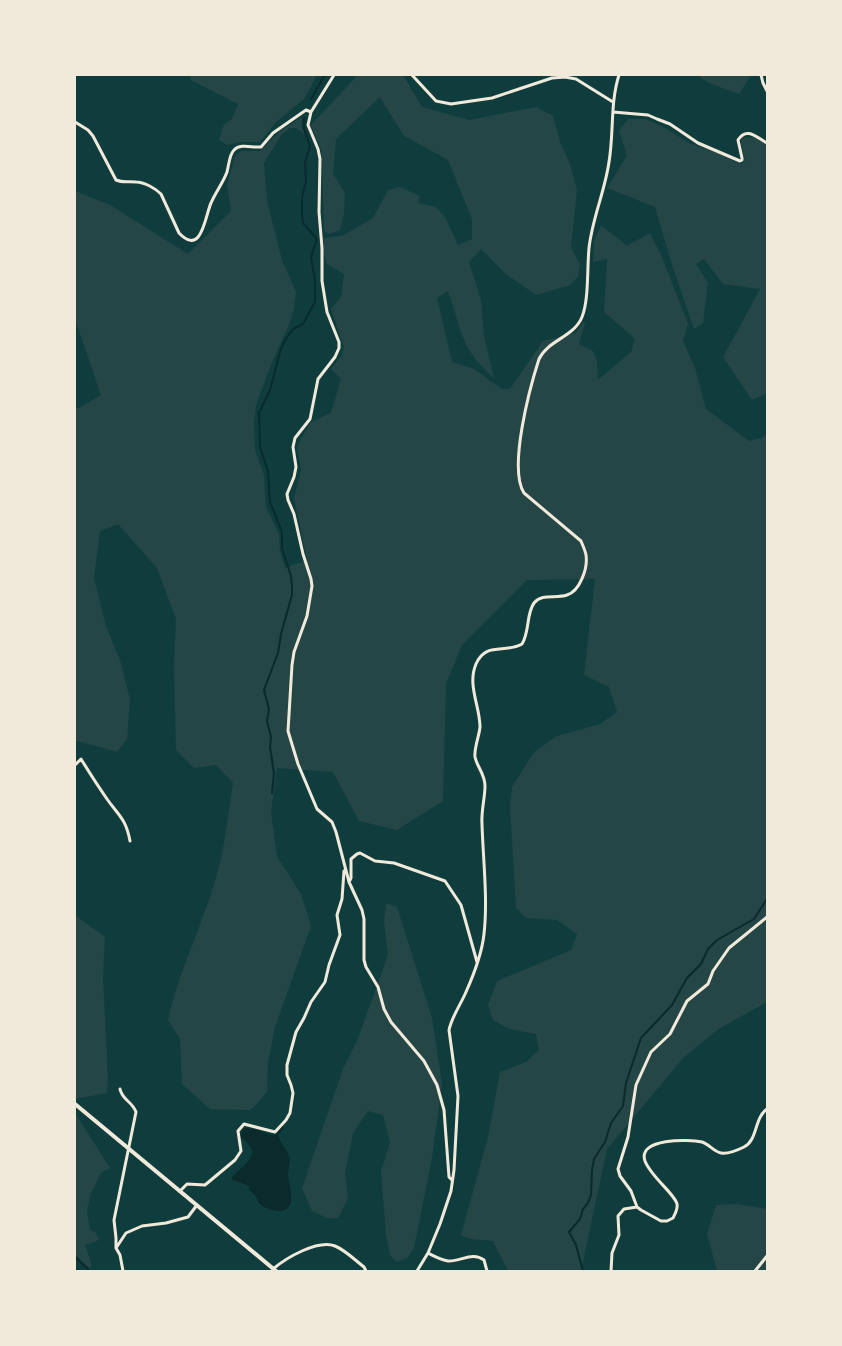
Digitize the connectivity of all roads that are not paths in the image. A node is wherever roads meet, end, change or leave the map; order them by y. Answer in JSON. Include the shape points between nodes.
{"nodes":[{"id":1,"x":334,"y":75,"type":"edge"},
{"id":2,"x":412,"y":75,"type":"edge"},
{"id":3,"x":619,"y":75,"type":"edge"},
{"id":4,"x":761,"y":75,"type":"edge"},
{"id":5,"x":767,"y":90,"type":"edge"},
{"id":6,"x":613,"y":102,"type":"junction"},
{"id":7,"x":311,"y":112,"type":"junction"},
{"id":8,"x":613,"y":112,"type":"junction"},
{"id":9,"x":75,"y":122,"type":"edge"},
{"id":10,"x":767,"y":143,"type":"edge"},
{"id":11,"x":75,"y":765,"type":"edge"},
{"id":12,"x":130,"y":840,"type":"dead end"},
{"id":13,"x":344,"y":868,"type":"junction"},
{"id":14,"x":349,"y":882,"type":"junction"},
{"id":15,"x":767,"y":917,"type":"edge"},
{"id":16,"x":477,"y":962,"type":"junction"},
{"id":17,"x":120,"y":1089,"type":"dead end"},
{"id":18,"x":75,"y":1104,"type":"edge"},
{"id":19,"x":767,"y":1109,"type":"edge"},
{"id":20,"x":453,"y":1180,"type":"junction"},
{"id":21,"x":180,"y":1191,"type":"junction"},
{"id":22,"x":197,"y":1205,"type":"junction"},
{"id":23,"x":637,"y":1207,"type":"junction"},
{"id":24,"x":116,"y":1248,"type":"junction"},
{"id":25,"x":428,"y":1253,"type":"junction"},
{"id":26,"x":767,"y":1256,"type":"edge"},
{"id":27,"x":275,"y":1270,"type":"edge"},
{"id":28,"x":122,"y":1271,"type":"edge"},
{"id":29,"x":366,"y":1271,"type":"edge"},
{"id":30,"x":417,"y":1271,"type":"edge"},
{"id":31,"x":487,"y":1271,"type":"edge"},
{"id":32,"x":611,"y":1271,"type":"edge"},
{"id":33,"x":754,"y":1271,"type":"edge"}],
"edges":[{"from":1,"to":7,"type":"street"},
{"from":2,"to":6,"type":"street","via":[[436,101],[451,104],[492,98],[565,76],[576,79]]},
{"from":3,"to":6,"type":"street"},
{"from":4,"to":5,"type":"street"},
{"from":6,"to":8,"type":"street"},
{"from":7,"to":9,"type":"street","via":[[306,110],[274,133],[261,147],[235,149],[227,173],[210,204],[202,232],[193,240],[179,233],[157,190],[140,182],[116,180],[93,136]]},
{"from":7,"to":13,"type":"street","via":[[308,125],[320,159],[322,281],[327,312],[339,348],[318,379],[313,410],[295,438],[293,447],[296,467],[288,500],[312,586],[307,616],[294,652],[288,730],[317,809],[332,822]]},
{"from":8,"to":10,"type":"street","via":[[657,118],[698,143],[740,161],[738,140],[741,136],[754,134]]},
{"from":8,"to":16,"type":"street","via":[[609,166],[589,246],[584,308],[571,332],[546,349],[539,359],[518,458],[520,486],[524,493],[580,541],[586,557],[585,569],[573,592],[567,596],[542,598],[534,603],[522,644],[485,652],[474,670],[480,727],[475,759],[482,771],[485,787],[482,822],[484,934]]},
{"from":11,"to":12,"type":"street","via":[[81,759],[123,818]]},
{"from":13,"to":14,"type":"street"},
{"from":13,"to":21,"type":"street","via":[[342,899],[337,915],[340,935],[324,982],[296,1032],[287,1065],[293,1093],[290,1113],[275,1132],[244,1124],[238,1131],[241,1151],[236,1160],[210,1182],[187,1184]]},
{"from":14,"to":16,"type":"street","via":[[350,859],[360,853],[374,861],[394,863],[446,881],[461,906]]},
{"from":14,"to":20,"type":"street","via":[[364,919],[364,960],[378,987],[384,1009],[424,1061],[437,1085],[444,1110],[448,1177]]},
{"from":15,"to":23,"type":"street","via":[[729,948],[708,984],[687,1002],[670,1034],[654,1048],[636,1085],[628,1137],[618,1169]]},
{"from":16,"to":20,"type":"street","via":[[449,1030],[458,1096]]},
{"from":17,"to":24,"type":"street","via":[[122,1096],[135,1108],[114,1220]]},
{"from":18,"to":21,"type":"street"},
{"from":19,"to":23,"type":"street","via":[[761,1113],[751,1140],[742,1148],[719,1153],[705,1143],[688,1140],[666,1141],[649,1147],[644,1160],[652,1174],[674,1196],[676,1212],[673,1218],[661,1221]]},
{"from":20,"to":25,"type":"street"},
{"from":21,"to":22,"type":"street"},
{"from":22,"to":24,"type":"street","via":[[188,1217],[142,1226],[126,1233]]},
{"from":22,"to":27,"type":"street"},
{"from":23,"to":32,"type":"street","via":[[624,1209],[618,1216],[619,1235],[612,1253]]},
{"from":24,"to":28,"type":"street"},
{"from":25,"to":30,"type":"street"},
{"from":25,"to":31,"type":"street","via":[[447,1261],[480,1256]]},
{"from":26,"to":33,"type":"street"},
{"from":27,"to":29,"type":"street","via":[[283,1260],[326,1244],[338,1247]]}]}
